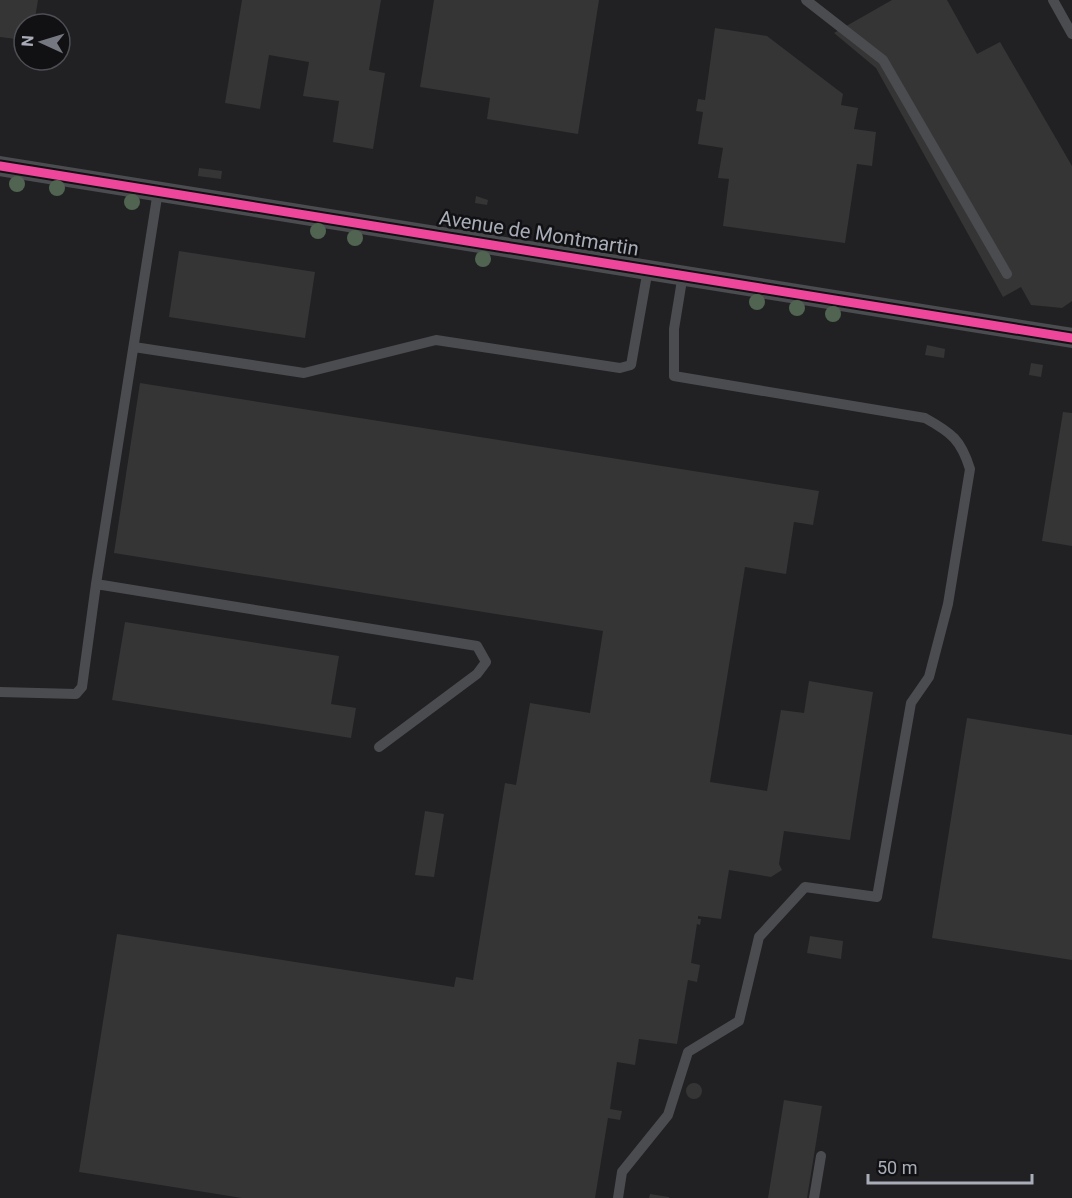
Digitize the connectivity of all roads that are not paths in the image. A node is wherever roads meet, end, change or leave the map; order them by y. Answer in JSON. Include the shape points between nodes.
{"nodes":[{"id":1,"x":806,"y":0,"type":"edge"},
{"id":2,"x":1053,"y":0,"type":"edge"},
{"id":3,"x":1072,"y":34,"type":"edge"},
{"id":4,"x":0,"y":166,"type":"edge"},
{"id":5,"x":158,"y":191,"type":"junction"},
{"id":6,"x":648,"y":269,"type":"junction"},
{"id":7,"x":683,"y":274,"type":"junction"},
{"id":8,"x":1007,"y":274,"type":"dead end"},
{"id":9,"x":1072,"y":338,"type":"edge"},
{"id":10,"x":134,"y":347,"type":"junction"},
{"id":11,"x":96,"y":584,"type":"junction"},
{"id":12,"x":0,"y":692,"type":"edge"},
{"id":13,"x":379,"y":747,"type":"dead end"},
{"id":14,"x":821,"y":1156,"type":"dead end"},
{"id":15,"x":618,"y":1198,"type":"edge"},
{"id":16,"x":814,"y":1198,"type":"edge"}],
"edges":[{"from":1,"to":8,"type":"lane","via":[[883,60]]},
{"from":2,"to":3,"type":"lane"},
{"from":4,"to":5,"type":"street","name":"Avenue de Montmartin"},
{"from":5,"to":6,"type":"street","name":"Avenue de Montmartin"},
{"from":5,"to":10,"type":"lane"},
{"from":6,"to":7,"type":"street","name":"Avenue de Montmartin"},
{"from":6,"to":10,"type":"lane","via":[[631,364],[620,368],[436,340],[304,373]]},
{"from":7,"to":9,"type":"street","name":"Avenue de Montmartin"},
{"from":7,"to":15,"type":"lane","via":[[674,329],[674,376],[926,418],[949,431],[963,448],[970,469],[948,604],[929,677],[911,703],[877,897],[805,887],[759,937],[739,1021],[688,1052],[668,1115],[622,1172]]},
{"from":10,"to":11,"type":"lane"},
{"from":11,"to":12,"type":"lane","via":[[82,687],[76,694]]},
{"from":11,"to":13,"type":"lane","via":[[477,646],[486,662],[477,674]]},
{"from":14,"to":16,"type":"lane"}]}
